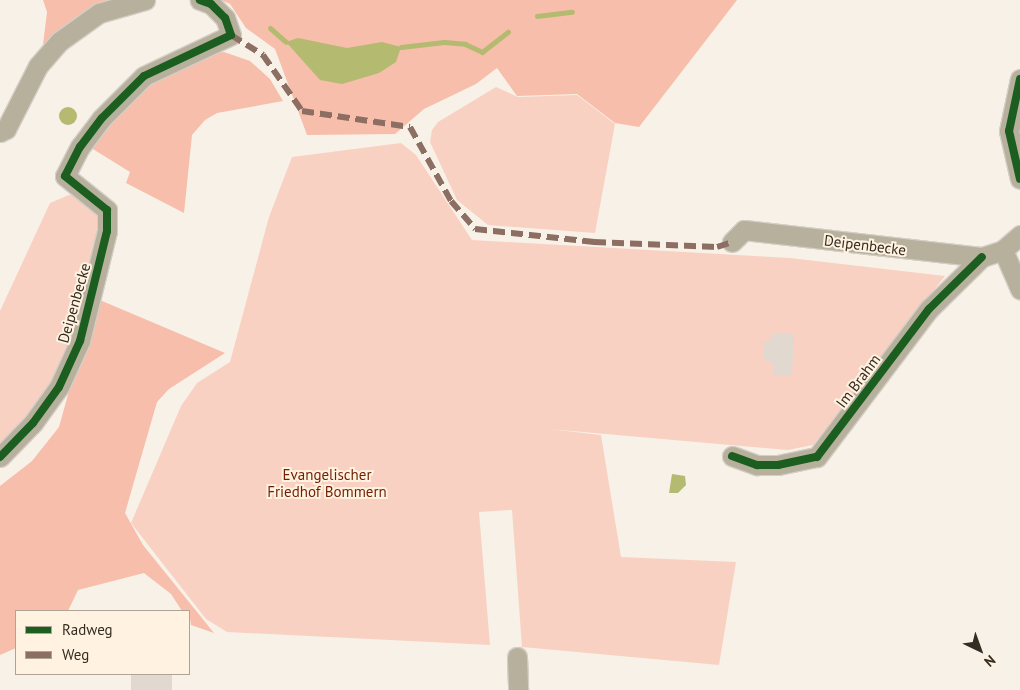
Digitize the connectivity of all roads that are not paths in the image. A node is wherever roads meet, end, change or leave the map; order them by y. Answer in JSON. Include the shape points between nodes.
{"nodes":[{"id":1,"x":146,"y":0,"type":"edge"},
{"id":2,"x":200,"y":0,"type":"edge"},
{"id":3,"x":1020,"y":79,"type":"edge"},
{"id":4,"x":0,"y":132,"type":"edge"},
{"id":5,"x":1020,"y":179,"type":"edge"},
{"id":6,"x":1020,"y":234,"type":"edge"},
{"id":7,"x":732,"y":242,"type":"dead end"},
{"id":8,"x":1003,"y":250,"type":"junction"},
{"id":9,"x":982,"y":257,"type":"junction"},
{"id":10,"x":1020,"y":289,"type":"edge"},
{"id":11,"x":732,"y":456,"type":"dead end"},
{"id":12,"x":0,"y":457,"type":"edge"},
{"id":13,"x":517,"y":657,"type":"dead end"},
{"id":14,"x":518,"y":690,"type":"edge"}],
"edges":[{"from":1,"to":4,"type":"street","via":[[99,13],[60,41],[38,66],[6,129]]},
{"from":2,"to":12,"type":"street","name":"Deipenbecke","via":[[211,4],[225,18],[231,35],[170,61],[131,87],[80,147],[65,176],[107,210],[107,231],[80,341],[59,387],[33,423]]},
{"from":3,"to":5,"type":"street","via":[[1009,131]]},
{"from":6,"to":8,"type":"street"},
{"from":7,"to":9,"type":"street","name":"Deipenbecke","via":[[744,230]]},
{"from":8,"to":9,"type":"street","name":"Deipenbecke"},
{"from":8,"to":10,"type":"street"},
{"from":9,"to":11,"type":"street","name":"Im Brahm","via":[[929,309],[817,458],[757,465]]},
{"from":13,"to":14,"type":"street"}]}
